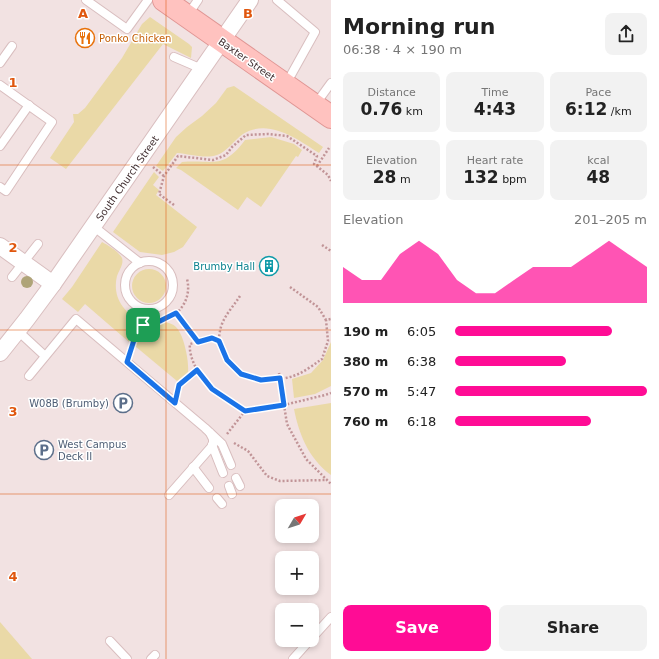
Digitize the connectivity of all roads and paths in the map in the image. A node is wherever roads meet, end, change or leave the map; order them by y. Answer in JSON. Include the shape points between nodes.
{"nodes":[{"id":1,"x":86,"y":0,"type":"edge"},
{"id":2,"x":148,"y":0,"type":"edge"},
{"id":3,"x":164,"y":0,"type":"edge"},
{"id":4,"x":250,"y":0,"type":"edge"},
{"id":5,"x":277,"y":0,"type":"edge"},
{"id":6,"x":192,"y":8,"type":"edge"},
{"id":7,"x":222,"y":41,"type":"junction"},
{"id":8,"x":12,"y":46,"type":"dead end"},
{"id":9,"x":174,"y":57,"type":"dead end"},
{"id":10,"x":0,"y":63,"type":"edge"},
{"id":11,"x":202,"y":69,"type":"junction"},
{"id":12,"x":331,"y":83,"type":"edge"},
{"id":13,"x":0,"y":85,"type":"edge"},
{"id":14,"x":285,"y":85,"type":"junction"},
{"id":15,"x":29,"y":105,"type":"junction"},
{"id":16,"x":323,"y":111,"type":"edge"},
{"id":17,"x":0,"y":146,"type":"edge"},
{"id":18,"x":328,"y":148,"type":"dead end"},
{"id":19,"x":317,"y":166,"type":"junction"},
{"id":20,"x":153,"y":167,"type":"dead end"},
{"id":21,"x":164,"y":176,"type":"junction"},
{"id":22,"x":331,"y":181,"type":"edge"},
{"id":23,"x":0,"y":187,"type":"edge"},
{"id":24,"x":174,"y":205,"type":"dead end"},
{"id":25,"x":93,"y":226,"type":"junction"},
{"id":26,"x":38,"y":244,"type":"dead end"},
{"id":27,"x":322,"y":245,"type":"dead end"},
{"id":28,"x":0,"y":246,"type":"edge"},
{"id":29,"x":331,"y":252,"type":"edge"},
{"id":30,"x":24,"y":263,"type":"junction"},
{"id":31,"x":140,"y":263,"type":"junction"},
{"id":32,"x":12,"y":277,"type":"dead end"},
{"id":33,"x":187,"y":279,"type":"dead end"},
{"id":34,"x":54,"y":284,"type":"junction"},
{"id":35,"x":290,"y":287,"type":"dead end"},
{"id":36,"x":240,"y":296,"type":"dead end"},
{"id":37,"x":176,"y":313,"type":"junction"},
{"id":38,"x":331,"y":318,"type":"edge"},
{"id":39,"x":326,"y":320,"type":"junction"},
{"id":40,"x":18,"y":331,"type":"junction"},
{"id":41,"x":219,"y":341,"type":"junction"},
{"id":42,"x":198,"y":342,"type":"junction"},
{"id":43,"x":0,"y":353,"type":"edge"},
{"id":44,"x":45,"y":356,"type":"junction"},
{"id":45,"x":127,"y":362,"type":"junction"},
{"id":46,"x":197,"y":370,"type":"junction"},
{"id":47,"x":279,"y":372,"type":"dead end"},
{"id":48,"x":29,"y":376,"type":"dead end"},
{"id":49,"x":280,"y":378,"type":"junction"},
{"id":50,"x":331,"y":393,"type":"edge"},
{"id":51,"x":175,"y":403,"type":"junction"},
{"id":52,"x":284,"y":405,"type":"junction"},
{"id":53,"x":245,"y":411,"type":"junction"},
{"id":54,"x":208,"y":431,"type":"junction"},
{"id":55,"x":212,"y":445,"type":"junction"},
{"id":56,"x":231,"y":465,"type":"dead end"},
{"id":57,"x":193,"y":467,"type":"junction"},
{"id":58,"x":223,"y":473,"type":"dead end"},
{"id":59,"x":327,"y":480,"type":"junction"},
{"id":60,"x":331,"y":484,"type":"edge"},
{"id":61,"x":228,"y":486,"type":"dead end"},
{"id":62,"x":209,"y":488,"type":"dead end"},
{"id":63,"x":232,"y":494,"type":"dead end"},
{"id":64,"x":169,"y":495,"type":"dead end"},
{"id":65,"x":331,"y":617,"type":"edge"},
{"id":66,"x":319,"y":630,"type":"edge"},
{"id":67,"x":110,"y":641,"type":"dead end"},
{"id":68,"x":304,"y":647,"type":"edge"},
{"id":69,"x":127,"y":659,"type":"edge"},
{"id":70,"x":293,"y":659,"type":"edge"}],
"edges":[{"from":1,"to":2,"type":"lane","via":[[127,29]]},
{"from":3,"to":6,"type":"main road","name":"Baxter Street"},
{"from":4,"to":7,"type":"street","name":"South Church Street"},
{"from":5,"to":14,"type":"lane","via":[[315,32]]},
{"from":6,"to":7,"type":"main road","name":"Baxter Street"},
{"from":7,"to":11,"type":"street","name":"South Church Street"},
{"from":7,"to":14,"type":"main road","name":"Baxter Street"},
{"from":8,"to":10,"type":"lane"},
{"from":9,"to":11,"type":"lane"},
{"from":11,"to":25,"type":"street","name":"South Church Street"},
{"from":12,"to":16,"type":"lane"},
{"from":13,"to":15,"type":"lane"},
{"from":14,"to":16,"type":"main road","name":"Baxter Street"},
{"from":15,"to":17,"type":"lane"},
{"from":15,"to":23,"type":"lane","via":[[52,122],[6,191]]},
{"from":18,"to":19,"type":"path"},
{"from":19,"to":21,"type":"path","via":[[314,164],[317,156],[287,136],[246,135],[226,155],[213,160],[178,156]]},
{"from":19,"to":22,"type":"path"},
{"from":20,"to":21,"type":"path"},
{"from":21,"to":24,"type":"path","via":[[159,194]]},
{"from":25,"to":31,"type":"lane"},
{"from":25,"to":34,"type":"street","name":"South Church Street"},
{"from":26,"to":30,"type":"lane"},
{"from":27,"to":29,"type":"path"},
{"from":28,"to":30,"type":"street"},
{"from":30,"to":32,"type":"lane"},
{"from":30,"to":34,"type":"street"},
{"from":31,"to":31,"type":"lane","via":[[126,276],[125,292],[133,304],[140,308],[155,309],[168,301],[172,294],[172,279],[169,272],[158,262]]},
{"from":33,"to":37,"type":"path","via":[[188,296]]},
{"from":34,"to":40,"type":"street","name":"South Church Street"},
{"from":35,"to":39,"type":"path","via":[[318,307]]},
{"from":36,"to":41,"type":"path","via":[[222,324]]},
{"from":37,"to":42,"type":"path"},
{"from":37,"to":45,"type":"path","via":[[160,321],[144,323],[134,340]]},
{"from":38,"to":39,"type":"path"},
{"from":39,"to":49,"type":"path","via":[[328,341],[322,359],[291,377]]},
{"from":40,"to":43,"type":"street","name":"South Church Street"},
{"from":40,"to":44,"type":"lane"},
{"from":41,"to":42,"type":"path","via":[[212,338]]},
{"from":41,"to":49,"type":"path","via":[[227,360],[241,374],[261,380]]},
{"from":42,"to":46,"type":"path","via":[[190,344],[189,351]]},
{"from":44,"to":45,"type":"lane","via":[[76,319]]},
{"from":44,"to":48,"type":"lane"},
{"from":45,"to":51,"type":"lane"},
{"from":46,"to":51,"type":"path","via":[[179,385]]},
{"from":46,"to":53,"type":"path","via":[[212,389]]},
{"from":47,"to":49,"type":"path"},
{"from":49,"to":52,"type":"path"},
{"from":50,"to":52,"type":"path"},
{"from":51,"to":54,"type":"lane"},
{"from":52,"to":53,"type":"path"},
{"from":52,"to":59,"type":"path","via":[[287,424],[306,459]]},
{"from":53,"to":59,"type":"path","via":[[226,434],[230,440],[248,452],[267,476],[280,481]]},
{"from":54,"to":55,"type":"lane","via":[[213,439]]},
{"from":54,"to":56,"type":"lane","via":[[222,444]]},
{"from":55,"to":57,"type":"lane"},
{"from":55,"to":58,"type":"lane"},
{"from":57,"to":62,"type":"lane"},
{"from":57,"to":64,"type":"lane"},
{"from":59,"to":60,"type":"path"},
{"from":61,"to":63,"type":"lane"},
{"from":65,"to":66,"type":"lane"},
{"from":67,"to":69,"type":"lane"},
{"from":68,"to":70,"type":"lane"}]}
